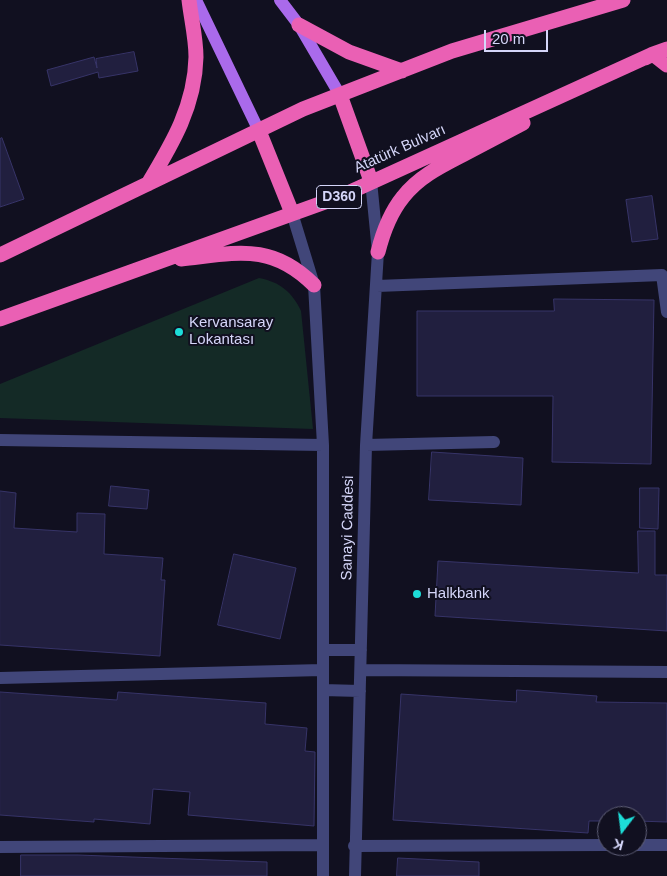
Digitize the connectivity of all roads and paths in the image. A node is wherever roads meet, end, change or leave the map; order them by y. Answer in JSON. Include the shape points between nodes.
{"nodes":[{"id":1,"x":189,"y":0,"type":"edge"},
{"id":2,"x":196,"y":0,"type":"edge"},
{"id":3,"x":280,"y":0,"type":"edge"},
{"id":4,"x":623,"y":0,"type":"edge"},
{"id":5,"x":299,"y":24,"type":"junction"},
{"id":6,"x":660,"y":52,"type":"edge"},
{"id":7,"x":667,"y":65,"type":"edge"},
{"id":8,"x":402,"y":71,"type":"junction"},
{"id":9,"x":340,"y":95,"type":"junction"},
{"id":10,"x":259,"y":131,"type":"junction"},
{"id":11,"x":371,"y":181,"type":"junction"},
{"id":12,"x":148,"y":184,"type":"junction"},
{"id":13,"x":292,"y":213,"type":"junction"},
{"id":14,"x":378,"y":252,"type":"junction"},
{"id":15,"x":0,"y":255,"type":"edge"},
{"id":16,"x":155,"y":262,"type":"junction"},
{"id":17,"x":314,"y":285,"type":"junction"},
{"id":18,"x":377,"y":286,"type":"junction"},
{"id":19,"x":667,"y":312,"type":"edge"},
{"id":20,"x":0,"y":319,"type":"edge"},
{"id":21,"x":0,"y":440,"type":"edge"},
{"id":22,"x":494,"y":442,"type":"dead end"},
{"id":23,"x":323,"y":444,"type":"junction"},
{"id":24,"x":366,"y":446,"type":"junction"},
{"id":25,"x":323,"y":650,"type":"junction"},
{"id":26,"x":362,"y":650,"type":"junction"},
{"id":27,"x":322,"y":670,"type":"junction"},
{"id":28,"x":361,"y":670,"type":"junction"},
{"id":29,"x":667,"y":672,"type":"edge"},
{"id":30,"x":0,"y":678,"type":"edge"},
{"id":31,"x":323,"y":690,"type":"junction"},
{"id":32,"x":360,"y":691,"type":"junction"},
{"id":33,"x":323,"y":845,"type":"junction"},
{"id":34,"x":597,"y":845,"type":"edge"},
{"id":35,"x":647,"y":845,"type":"edge"},
{"id":36,"x":667,"y":845,"type":"edge"},
{"id":37,"x":354,"y":846,"type":"junction"},
{"id":38,"x":0,"y":847,"type":"edge"},
{"id":39,"x":323,"y":876,"type":"edge"},
{"id":40,"x":355,"y":876,"type":"edge"}],
"edges":[{"from":1,"to":12,"type":"highway","via":[[196,54],[191,92],[176,136]]},
{"from":2,"to":10,"type":"main road"},
{"from":3,"to":5,"type":"main road"},
{"from":4,"to":8,"type":"highway","via":[[452,51]]},
{"from":5,"to":8,"type":"highway","via":[[349,52]]},
{"from":5,"to":9,"type":"main road"},
{"from":6,"to":7,"type":"highway"},
{"from":6,"to":11,"type":"highway","name":"Atatürk Bulvarı","number":"D360"},
{"from":6,"to":14,"type":"highway","via":[[434,170],[403,196],[383,232]]},
{"from":8,"to":9,"type":"highway"},
{"from":9,"to":10,"type":"highway"},
{"from":9,"to":11,"type":"highway"},
{"from":10,"to":12,"type":"highway"},
{"from":10,"to":13,"type":"highway"},
{"from":11,"to":13,"type":"highway","name":"Atatürk Bulvarı","number":"D360","via":[[339,197]]},
{"from":11,"to":14,"type":"street","name":"Sanayi Caddesi"},
{"from":12,"to":15,"type":"highway"},
{"from":13,"to":16,"type":"highway","name":"Atatürk Bulvarı","number":"D360"},
{"from":13,"to":17,"type":"street"},
{"from":14,"to":18,"type":"street","name":"Sanayi Caddesi"},
{"from":16,"to":17,"type":"highway","via":[[250,253],[268,255],[286,262]]},
{"from":16,"to":20,"type":"highway","name":"Atatürk Bulvarı","number":"D360"},
{"from":17,"to":23,"type":"street"},
{"from":18,"to":19,"type":"street","via":[[662,276]]},
{"from":18,"to":24,"type":"street","name":"Sanayi Caddesi"},
{"from":21,"to":23,"type":"street"},
{"from":22,"to":24,"type":"street"},
{"from":23,"to":25,"type":"street"},
{"from":24,"to":26,"type":"street","name":"Sanayi Caddesi"},
{"from":25,"to":26,"type":"street"},
{"from":25,"to":27,"type":"street"},
{"from":26,"to":28,"type":"street","name":"Sanayi Caddesi"},
{"from":27,"to":30,"type":"street"},
{"from":27,"to":31,"type":"street"},
{"from":28,"to":29,"type":"street"},
{"from":28,"to":32,"type":"street","name":"Sanayi Caddesi"},
{"from":31,"to":32,"type":"street"},
{"from":31,"to":33,"type":"street"},
{"from":32,"to":37,"type":"street","name":"Sanayi Caddesi"},
{"from":33,"to":38,"type":"street"},
{"from":33,"to":39,"type":"street"},
{"from":34,"to":37,"type":"street"},
{"from":35,"to":36,"type":"street"},
{"from":37,"to":40,"type":"street","name":"Sanayi Caddesi"}]}
